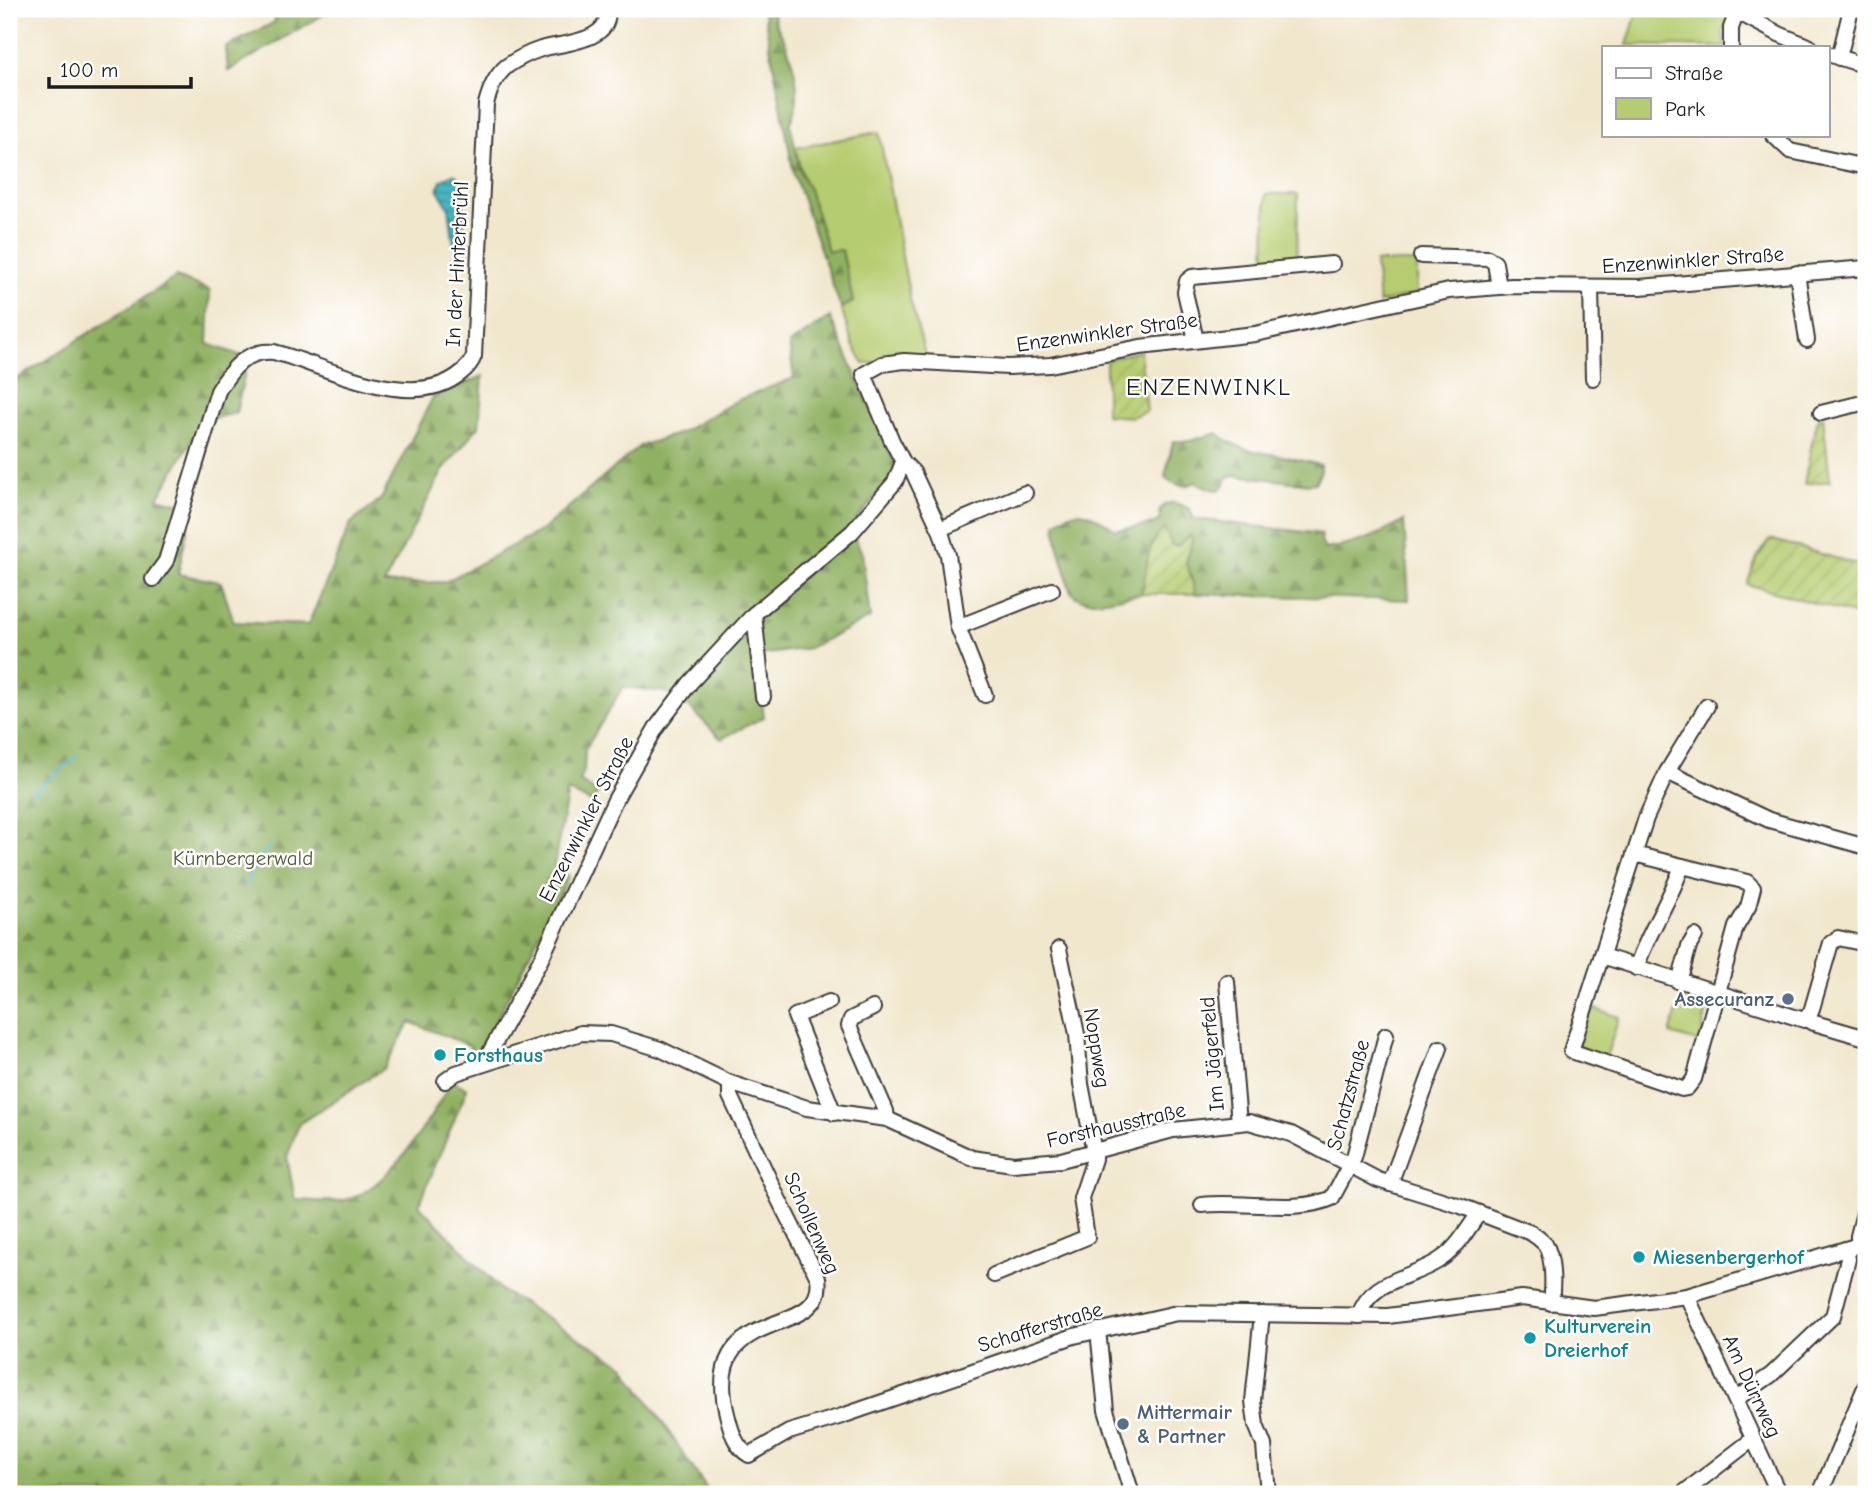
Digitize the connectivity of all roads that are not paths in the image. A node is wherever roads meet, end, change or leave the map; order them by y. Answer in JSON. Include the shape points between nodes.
{"nodes":[{"id":1,"x":607,"y":9,"type":"edge"},
{"id":2,"x":1851,"y":9,"type":"edge"},
{"id":3,"x":1735,"y":10,"type":"edge"},
{"id":4,"x":1731,"y":46,"type":"edge"},
{"id":5,"x":1808,"y":46,"type":"edge"},
{"id":6,"x":1833,"y":56,"type":"edge"},
{"id":7,"x":1866,"y":66,"type":"edge"},
{"id":8,"x":1774,"y":136,"type":"edge"},
{"id":9,"x":1866,"y":167,"type":"edge"},
{"id":10,"x":1421,"y":256,"type":"dead end"},
{"id":11,"x":1332,"y":264,"type":"dead end"},
{"id":12,"x":1866,"y":268,"type":"edge"},
{"id":13,"x":1797,"y":273,"type":"junction"},
{"id":14,"x":1499,"y":287,"type":"junction"},
{"id":15,"x":1591,"y":288,"type":"junction"},
{"id":16,"x":1196,"y":340,"type":"junction"},
{"id":17,"x":1807,"y":340,"type":"dead end"},
{"id":18,"x":1593,"y":378,"type":"dead end"},
{"id":19,"x":1866,"y":402,"type":"edge"},
{"id":20,"x":1821,"y":413,"type":"dead end"},
{"id":21,"x":903,"y":462,"type":"junction"},
{"id":22,"x":1025,"y":494,"type":"dead end"},
{"id":23,"x":940,"y":529,"type":"junction"},
{"id":24,"x":153,"y":579,"type":"dead end"},
{"id":25,"x":1052,"y":590,"type":"dead end"},
{"id":26,"x":754,"y":614,"type":"junction"},
{"id":27,"x":958,"y":627,"type":"junction"},
{"id":28,"x":985,"y":695,"type":"dead end"},
{"id":29,"x":763,"y":697,"type":"dead end"},
{"id":30,"x":1707,"y":706,"type":"dead end"},
{"id":31,"x":1667,"y":772,"type":"junction"},
{"id":32,"x":1866,"y":847,"type":"edge"},
{"id":33,"x":1634,"y":854,"type":"junction"},
{"id":34,"x":1682,"y":866,"type":"junction"},
{"id":35,"x":1695,"y":936,"type":"dead end"},
{"id":36,"x":1866,"y":944,"type":"edge"},
{"id":37,"x":1059,"y":949,"type":"dead end"},
{"id":38,"x":1602,"y":956,"type":"junction"},
{"id":39,"x":1636,"y":968,"type":"junction"},
{"id":40,"x":1227,"y":982,"type":"dead end"},
{"id":41,"x":1679,"y":982,"type":"junction"},
{"id":42,"x":1718,"y":995,"type":"junction"},
{"id":43,"x":829,"y":1002,"type":"dead end"},
{"id":44,"x":873,"y":1008,"type":"dead end"},
{"id":45,"x":1807,"y":1018,"type":"junction"},
{"id":46,"x":1386,"y":1035,"type":"dead end"},
{"id":47,"x":1866,"y":1038,"type":"edge"},
{"id":48,"x":1440,"y":1048,"type":"dead end"},
{"id":49,"x":484,"y":1063,"type":"junction"},
{"id":50,"x":445,"y":1081,"type":"dead end"},
{"id":51,"x":730,"y":1083,"type":"junction"},
{"id":52,"x":834,"y":1113,"type":"junction"},
{"id":53,"x":887,"y":1119,"type":"junction"},
{"id":54,"x":1239,"y":1123,"type":"junction"},
{"id":55,"x":1094,"y":1152,"type":"junction"},
{"id":56,"x":1350,"y":1167,"type":"junction"},
{"id":57,"x":1390,"y":1184,"type":"junction"},
{"id":58,"x":1202,"y":1205,"type":"dead end"},
{"id":59,"x":1866,"y":1205,"type":"edge"},
{"id":60,"x":1479,"y":1213,"type":"junction"},
{"id":61,"x":1857,"y":1246,"type":"edge"},
{"id":62,"x":994,"y":1275,"type":"dead end"},
{"id":63,"x":1687,"y":1296,"type":"junction"},
{"id":64,"x":1551,"y":1303,"type":"junction"},
{"id":65,"x":1262,"y":1314,"type":"junction"},
{"id":66,"x":1359,"y":1316,"type":"junction"},
{"id":67,"x":1098,"y":1330,"type":"junction"},
{"id":68,"x":1866,"y":1385,"type":"edge"},
{"id":69,"x":1735,"y":1399,"type":"junction"},
{"id":70,"x":1862,"y":1405,"type":"edge"},
{"id":71,"x":1753,"y":1439,"type":"junction"},
{"id":72,"x":749,"y":1455,"type":"joint"},
{"id":73,"x":1132,"y":1494,"type":"edge"},
{"id":74,"x":1268,"y":1494,"type":"edge"},
{"id":75,"x":1682,"y":1494,"type":"edge"},
{"id":76,"x":1779,"y":1494,"type":"edge"},
{"id":77,"x":1820,"y":1494,"type":"edge"}],
"edges":[{"from":1,"to":24,"type":"street","name":"In der Hinterbrühl","via":[[600,31],[527,54],[496,77],[490,88],[472,362],[444,384],[406,388],[357,380],[274,352],[245,358],[218,391],[166,561]]},
{"from":2,"to":6,"type":"street"},
{"from":3,"to":4,"type":"street"},
{"from":3,"to":5,"type":"street"},
{"from":6,"to":7,"type":"street"},
{"from":8,"to":9,"type":"street","via":[[1790,151]]},
{"from":10,"to":14,"type":"street","via":[[1488,258],[1495,263]]},
{"from":11,"to":16,"type":"street","via":[[1192,277],[1185,292]]},
{"from":12,"to":13,"type":"street","name":"Enzenwinkler Straße"},
{"from":13,"to":15,"type":"street","name":"Enzenwinkler Straße"},
{"from":13,"to":17,"type":"street","name":"Enzenwinkler Straße"},
{"from":14,"to":15,"type":"street","name":"Enzenwinkler Straße"},
{"from":14,"to":16,"type":"street","name":"Enzenwinkler Straße","via":[[1449,291],[1255,334]]},
{"from":15,"to":18,"type":"street","name":"Enzenwinkler Straße"},
{"from":16,"to":21,"type":"street","name":"Enzenwinkler Straße","via":[[1050,365],[882,364],[864,374]]},
{"from":19,"to":20,"type":"street"},
{"from":21,"to":23,"type":"street","via":[[913,472]]},
{"from":21,"to":26,"type":"street","name":"Enzenwinkler Straße","via":[[895,482],[852,532]]},
{"from":22,"to":23,"type":"street"},
{"from":23,"to":27,"type":"street"},
{"from":25,"to":27,"type":"street"},
{"from":26,"to":29,"type":"street"},
{"from":26,"to":49,"type":"street","name":"Enzenwinkler Straße","via":[[690,683],[634,764],[540,961]]},
{"from":27,"to":28,"type":"street"},
{"from":30,"to":31,"type":"street"},
{"from":31,"to":32,"type":"street","via":[[1769,820]]},
{"from":31,"to":33,"type":"street"},
{"from":33,"to":34,"type":"street"},
{"from":33,"to":38,"type":"street"},
{"from":34,"to":39,"type":"street"},
{"from":34,"to":42,"type":"street","via":[[1747,882],[1753,888]]},
{"from":35,"to":41,"type":"street"},
{"from":36,"to":45,"type":"street","via":[[1838,938],[1831,943]]},
{"from":37,"to":55,"type":"street","name":"Noppweg"},
{"from":38,"to":39,"type":"street"},
{"from":38,"to":42,"type":"street","via":[[1571,1051],[1682,1089],[1694,1079]]},
{"from":39,"to":41,"type":"street"},
{"from":40,"to":54,"type":"street","name":"Im Jägerfeld"},
{"from":41,"to":42,"type":"street"},
{"from":42,"to":45,"type":"street","via":[[1800,1020]]},
{"from":43,"to":52,"type":"street","via":[[794,1016]]},
{"from":44,"to":53,"type":"street","via":[[851,1019],[849,1026]]},
{"from":45,"to":47,"type":"street"},
{"from":46,"to":56,"type":"street","name":"Schatzstraße"},
{"from":48,"to":57,"type":"street"},
{"from":49,"to":50,"type":"street","name":"Forsthausstraße"},
{"from":49,"to":51,"type":"street","name":"Forsthausstraße","via":[[581,1033],[611,1034],[660,1049]]},
{"from":51,"to":52,"type":"street","name":"Forsthausstraße"},
{"from":51,"to":72,"type":"street","name":"Schollenweg","via":[[730,1096],[820,1286],[812,1306],[746,1338],[726,1362],[727,1416],[739,1448]]},
{"from":52,"to":53,"type":"street","name":"Forsthausstraße"},
{"from":53,"to":55,"type":"street","name":"Forsthausstraße","via":[[983,1161],[1039,1164]]},
{"from":54,"to":55,"type":"street","name":"Forsthausstraße","via":[[1173,1130]]},
{"from":54,"to":56,"type":"street","name":"Forsthausstraße","via":[[1262,1124],[1290,1134]]},
{"from":55,"to":62,"type":"street","via":[[1081,1198],[1087,1237]]},
{"from":56,"to":57,"type":"street","name":"Forsthausstraße"},
{"from":56,"to":58,"type":"street","name":"Schatzstraße","via":[[1336,1193],[1325,1201],[1302,1206]]},
{"from":57,"to":60,"type":"street","name":"Forsthausstraße"},
{"from":59,"to":61,"type":"street"},
{"from":60,"to":64,"type":"street","name":"Forsthausstraße","via":[[1531,1233],[1545,1245],[1550,1259]]},
{"from":60,"to":66,"type":"street","via":[[1448,1254],[1377,1288]]},
{"from":61,"to":63,"type":"street","name":"Schafferstraße"},
{"from":61,"to":69,"type":"street","via":[[1848,1259],[1833,1316],[1767,1378]]},
{"from":63,"to":64,"type":"street","name":"Schafferstraße","via":[[1594,1308]]},
{"from":63,"to":69,"type":"street","name":"Am Dürrweg"},
{"from":64,"to":66,"type":"street","name":"Schafferstraße","via":[[1506,1299],[1413,1314]]},
{"from":65,"to":66,"type":"street","name":"Schafferstraße"},
{"from":65,"to":67,"type":"street","name":"Schafferstraße","via":[[1177,1313]]},
{"from":65,"to":74,"type":"street","via":[[1253,1401],[1264,1445]]},
{"from":67,"to":72,"type":"street","name":"Schafferstraße","via":[[789,1432]]},
{"from":67,"to":73,"type":"street","via":[[1106,1410]]},
{"from":68,"to":70,"type":"street"},
{"from":69,"to":71,"type":"street","name":"Am Dürrweg"},
{"from":70,"to":77,"type":"street"},
{"from":71,"to":75,"type":"street"},
{"from":71,"to":76,"type":"street","name":"Am Dürrweg"}]}
